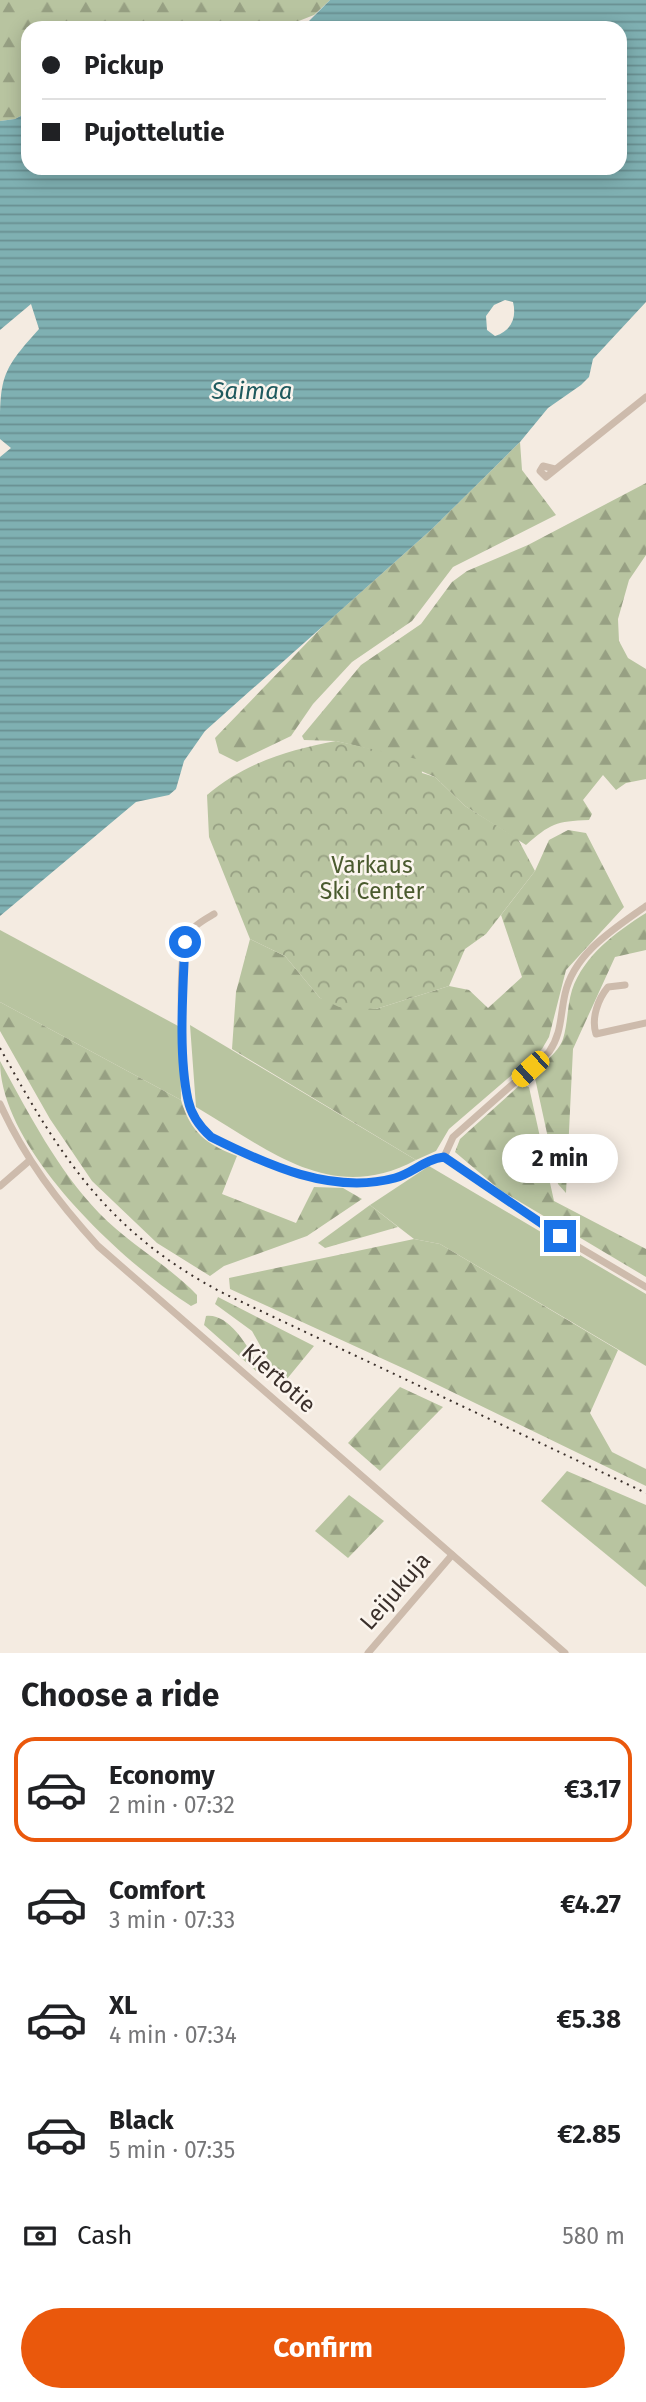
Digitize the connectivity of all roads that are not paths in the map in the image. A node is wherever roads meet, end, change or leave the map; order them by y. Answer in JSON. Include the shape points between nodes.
{"nodes":[{"id":1,"x":646,"y":397,"type":"edge"},
{"id":2,"x":555,"y":469,"type":"dead end"},
{"id":3,"x":646,"y":906,"type":"edge"},
{"id":4,"x":214,"y":915,"type":"dead end"},
{"id":5,"x":625,"y":985,"type":"dead end"},
{"id":6,"x":646,"y":1023,"type":"edge"},
{"id":7,"x":0,"y":1104,"type":"edge"},
{"id":8,"x":444,"y":1157,"type":"junction"},
{"id":9,"x":29,"y":1161,"type":"junction"},
{"id":10,"x":0,"y":1186,"type":"edge"},
{"id":11,"x":646,"y":1286,"type":"edge"},
{"id":12,"x":452,"y":1555,"type":"junction"},
{"id":13,"x":368,"y":1653,"type":"edge"},
{"id":14,"x":565,"y":1653,"type":"edge"}],
"edges":[{"from":1,"to":2,"type":"street"},
{"from":3,"to":8,"type":"street","via":[[603,937],[571,976],[559,1037],[549,1052],[453,1137]]},
{"from":4,"to":8,"type":"street","via":[[195,925],[185,942],[188,1101],[201,1128],[211,1137],[311,1178],[344,1184],[396,1178]]},
{"from":5,"to":6,"type":"street","via":[[604,992],[593,1018],[596,1034]]},
{"from":7,"to":9,"type":"street","name":"Kiertotie"},
{"from":8,"to":11,"type":"street","via":[[560,1236]]},
{"from":9,"to":10,"type":"street"},
{"from":9,"to":12,"type":"street","name":"Kiertotie","via":[[99,1246]]},
{"from":12,"to":13,"type":"street","name":"Leijukuja"},
{"from":12,"to":14,"type":"street","name":"Kiertotie"}]}
